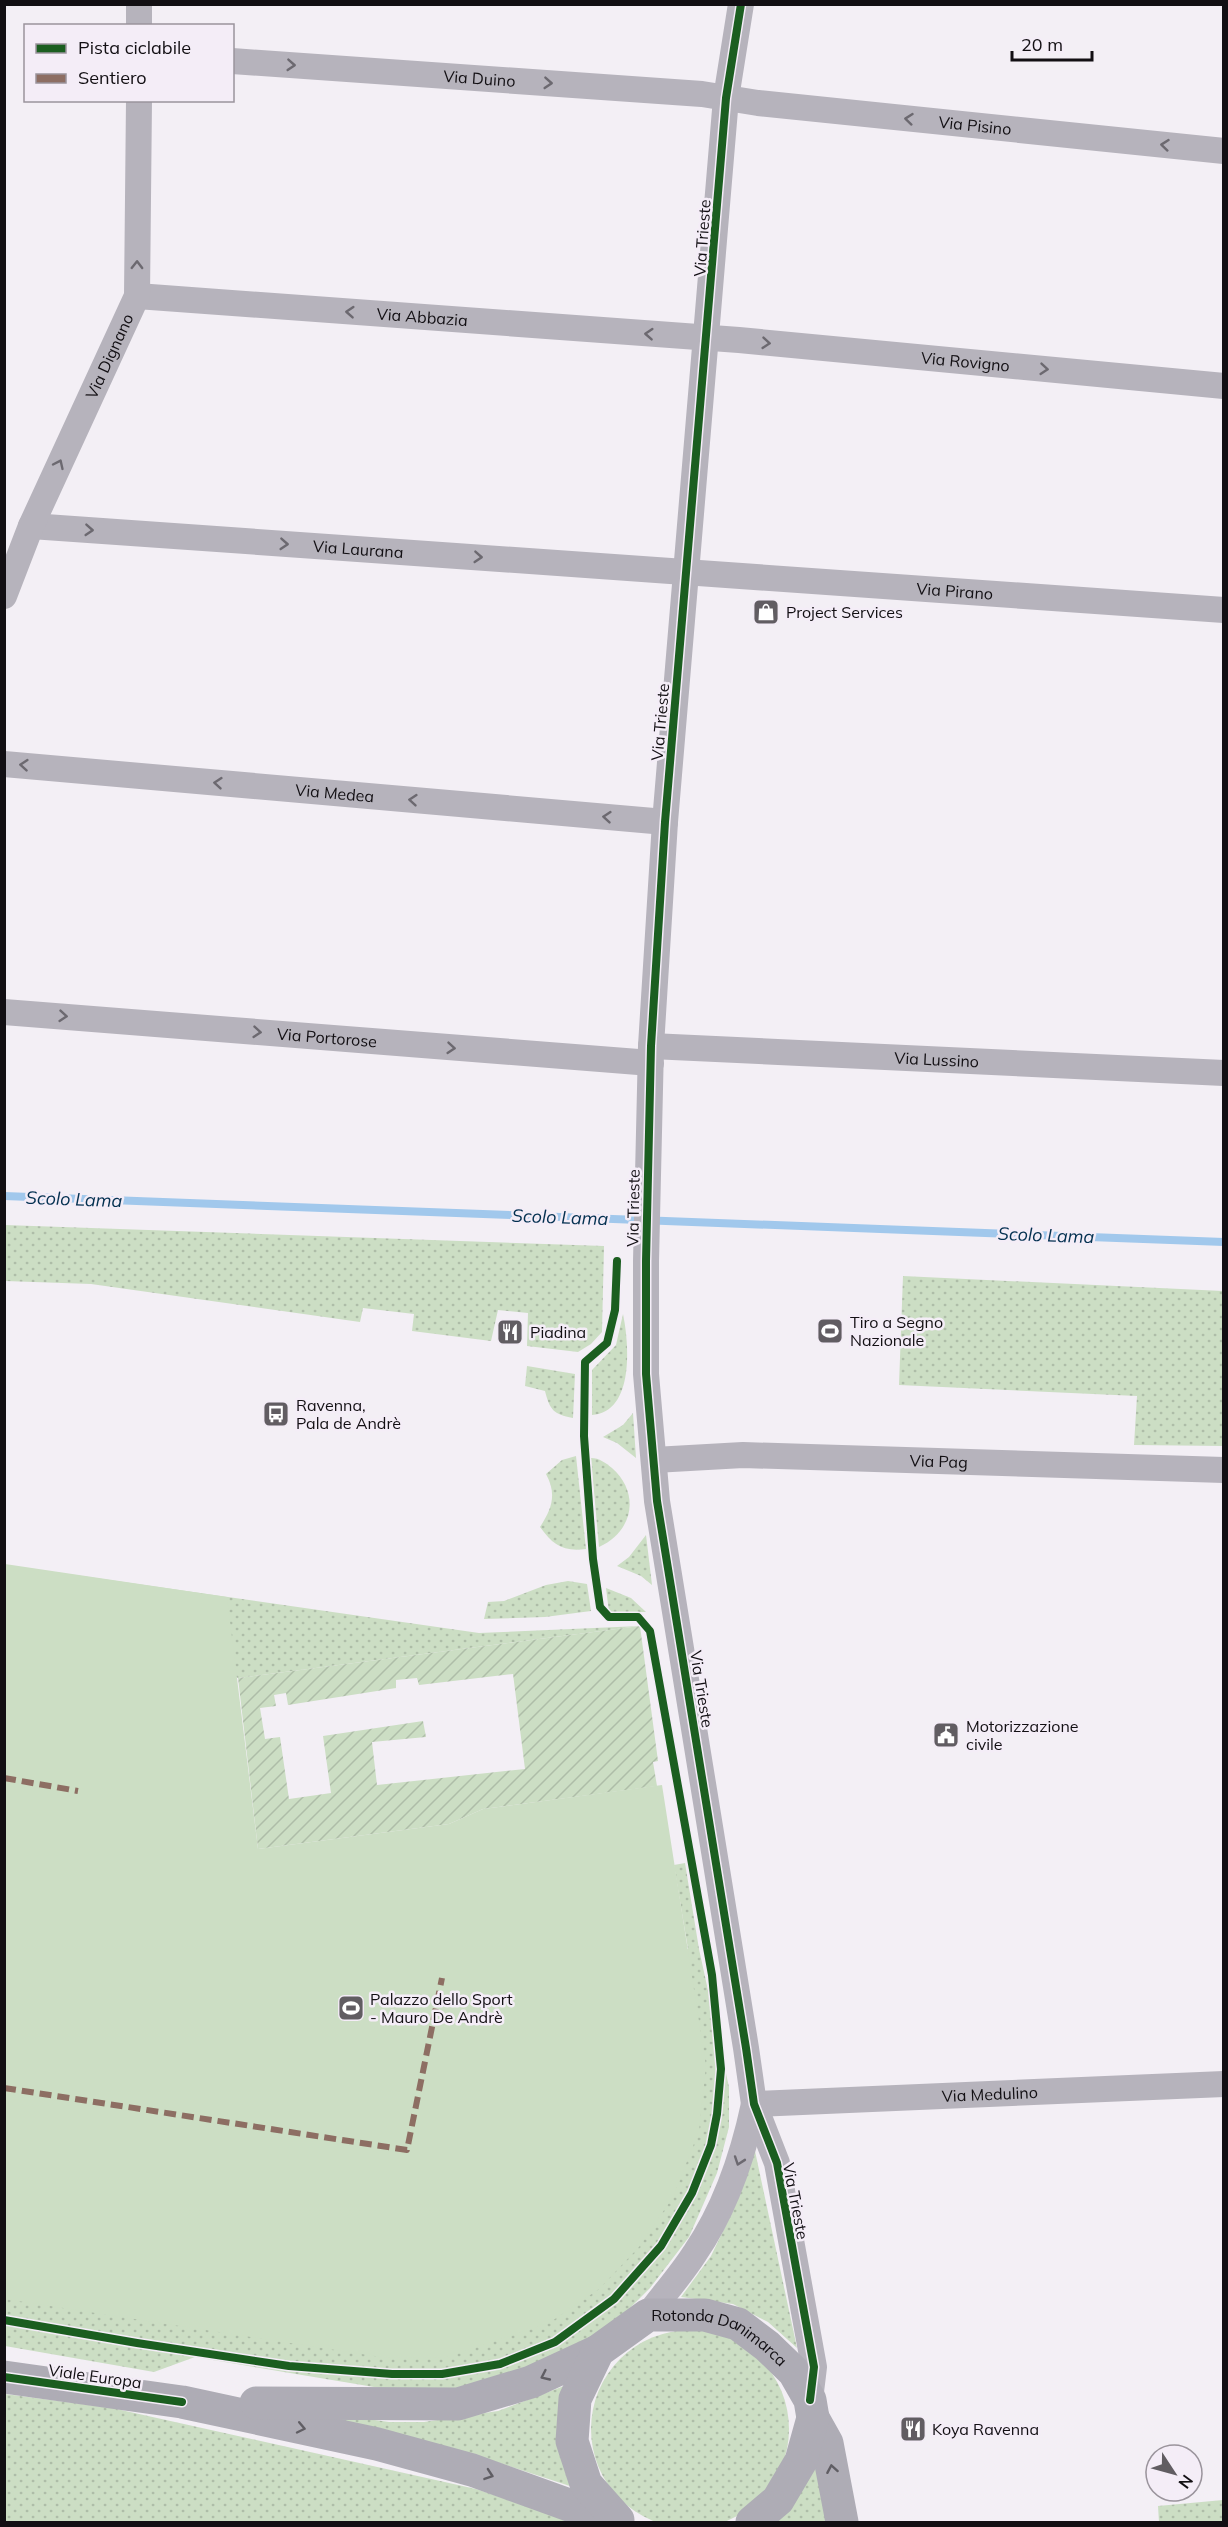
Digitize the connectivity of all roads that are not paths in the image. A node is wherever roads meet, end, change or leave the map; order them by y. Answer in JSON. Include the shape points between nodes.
{"nodes":[{"id":1,"x":138,"y":4,"type":"edge"},
{"id":2,"x":741,"y":4,"type":"edge"},
{"id":3,"x":139,"y":24,"type":"edge"},
{"id":4,"x":234,"y":61,"type":"edge"},
{"id":5,"x":726,"y":98,"type":"junction"},
{"id":6,"x":139,"y":102,"type":"edge"},
{"id":7,"x":1224,"y":151,"type":"edge"},
{"id":8,"x":137,"y":296,"type":"junction"},
{"id":9,"x":707,"y":338,"type":"junction"},
{"id":10,"x":1224,"y":386,"type":"edge"},
{"id":11,"x":31,"y":526,"type":"junction"},
{"id":12,"x":686,"y":572,"type":"junction"},
{"id":13,"x":4,"y":596,"type":"edge"},
{"id":14,"x":1224,"y":610,"type":"edge"},
{"id":15,"x":4,"y":764,"type":"edge"},
{"id":16,"x":665,"y":822,"type":"junction"},
{"id":17,"x":4,"y":1012,"type":"edge"},
{"id":18,"x":651,"y":1055,"type":"junction"},
{"id":19,"x":1224,"y":1073,"type":"edge"},
{"id":20,"x":654,"y":1460,"type":"junction"},
{"id":21,"x":1224,"y":1470,"type":"edge"},
{"id":22,"x":1224,"y":2084,"type":"edge"},
{"id":23,"x":754,"y":2104,"type":"junction"},
{"id":24,"x":648,"y":2315,"type":"junction"},
{"id":25,"x":598,"y":2351,"type":"junction"},
{"id":26,"x":4,"y":2377,"type":"edge"},
{"id":27,"x":182,"y":2402,"type":"junction"},
{"id":28,"x":811,"y":2409,"type":"junction"},
{"id":29,"x":618,"y":2523,"type":"edge"},
{"id":30,"x":752,"y":2523,"type":"edge"},
{"id":31,"x":842,"y":2523,"type":"edge"}],
"edges":[{"from":1,"to":3,"type":"street"},
{"from":2,"to":5,"type":"street","name":"Via Trieste"},
{"from":4,"to":5,"type":"street","name":"Via Duino","one_way":true},
{"from":7,"to":5,"type":"street","name":"Via Pisino","one_way":true},
{"from":5,"to":9,"type":"street","name":"Via Trieste"},
{"from":8,"to":6,"type":"street","name":"Via Dignano","one_way":true},
{"from":9,"to":8,"type":"street","name":"Via Abbazia","one_way":true},
{"from":11,"to":8,"type":"street","name":"Via Dignano","one_way":true},
{"from":9,"to":10,"type":"street","name":"Via Rovigno","one_way":true},
{"from":9,"to":12,"type":"street","name":"Via Trieste"},
{"from":11,"to":12,"type":"street","name":"Via Laurana","one_way":true},
{"from":11,"to":13,"type":"street","name":"Via Dignano"},
{"from":12,"to":14,"type":"street","name":"Via Pirano"},
{"from":12,"to":16,"type":"street","name":"Via Trieste"},
{"from":16,"to":15,"type":"street","name":"Via Medea","one_way":true},
{"from":16,"to":18,"type":"street","name":"Via Trieste"},
{"from":17,"to":18,"type":"street","name":"Via Portorose","one_way":true},
{"from":18,"to":19,"type":"street","name":"Via Lussino"},
{"from":18,"to":20,"type":"street","name":"Via Trieste","via":[[646,1374]]},
{"from":20,"to":21,"type":"street","name":"Via Pag","via":[[743,1455]]},
{"from":20,"to":23,"type":"street","name":"Via Trieste","via":[[657,1502]]},
{"from":22,"to":23,"type":"street","name":"Via Medulino"},
{"from":23,"to":24,"type":"street","name":"Via Trieste","one_way":true,"via":[[746,2140],[725,2196],[696,2253]]},
{"from":23,"to":28,"type":"street","name":"Via Trieste","via":[[777,2163],[814,2367]]},
{"from":24,"to":25,"type":"main road","name":"Rotonda Danimarca"},
{"from":24,"to":28,"type":"main road","name":"Rotonda Danimarca","via":[[705,2315],[738,2324],[794,2372]]},
{"from":25,"to":27,"type":"main road","name":"Viale Europa","one_way":true,"via":[[531,2382],[458,2404]]},
{"from":25,"to":29,"type":"main road","name":"Rotonda Danimarca","via":[[575,2399],[572,2441],[586,2484]]},
{"from":26,"to":27,"type":"main road","name":"Viale Europa"},
{"from":27,"to":29,"type":"main road","name":"Viale Europa","one_way":true,"via":[[472,2469]]},
{"from":28,"to":30,"type":"main road","via":[[801,2460],[778,2500]]},
{"from":31,"to":28,"type":"main road","one_way":true,"via":[[827,2443]]}]}
